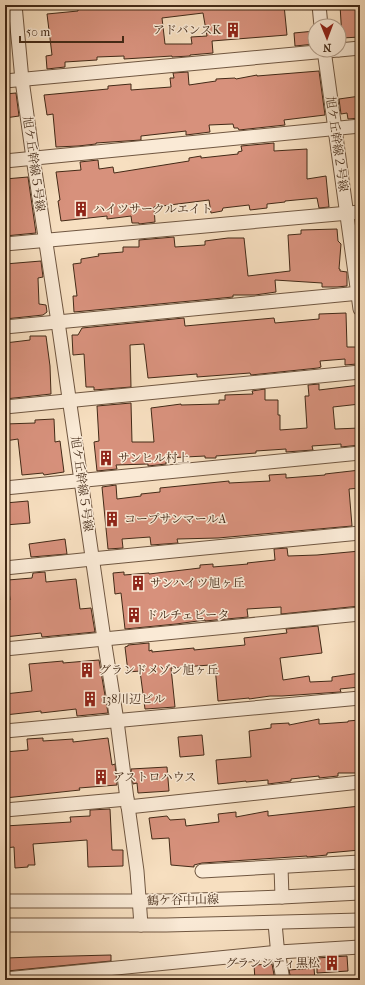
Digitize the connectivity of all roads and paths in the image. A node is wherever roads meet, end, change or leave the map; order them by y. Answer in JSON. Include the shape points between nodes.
{"nodes":[{"id":1,"x":15,"y":5,"type":"edge"},
{"id":2,"x":319,"y":5,"type":"edge"},
{"id":3,"x":320,"y":18,"type":"edge"},
{"id":4,"x":360,"y":48,"type":"edge"},
{"id":5,"x":347,"y":49,"type":"edge"},
{"id":6,"x":307,"y":53,"type":"edge"},
{"id":7,"x":325,"y":58,"type":"edge"},
{"id":8,"x":22,"y":80,"type":"junction"},
{"id":9,"x":5,"y":81,"type":"edge"},
{"id":10,"x":360,"y":126,"type":"edge"},
{"id":11,"x":335,"y":129,"type":"junction"},
{"id":12,"x":33,"y":158,"type":"junction"},
{"id":13,"x":5,"y":161,"type":"edge"},
{"id":14,"x":360,"y":212,"type":"edge"},
{"id":15,"x":346,"y":213,"type":"junction"},
{"id":16,"x":46,"y":240,"type":"junction"},
{"id":17,"x":5,"y":244,"type":"edge"},
{"id":18,"x":359,"y":293,"type":"edge"},
{"id":19,"x":360,"y":309,"type":"edge"},
{"id":20,"x":58,"y":322,"type":"junction"},
{"id":21,"x":5,"y":327,"type":"edge"},
{"id":22,"x":360,"y":372,"type":"edge"},
{"id":23,"x":70,"y":400,"type":"junction"},
{"id":24,"x":5,"y":407,"type":"edge"},
{"id":25,"x":360,"y":453,"type":"edge"},
{"id":26,"x":81,"y":481,"type":"junction"},
{"id":27,"x":5,"y":488,"type":"edge"},
{"id":28,"x":360,"y":533,"type":"edge"},
{"id":29,"x":92,"y":559,"type":"junction"},
{"id":30,"x":5,"y":568,"type":"edge"},
{"id":31,"x":360,"y":614,"type":"edge"},
{"id":32,"x":104,"y":639,"type":"junction"},
{"id":33,"x":5,"y":649,"type":"edge"},
{"id":34,"x":360,"y":698,"type":"edge"},
{"id":35,"x":117,"y":721,"type":"junction"},
{"id":36,"x":5,"y":731,"type":"edge"},
{"id":37,"x":360,"y":782,"type":"edge"},
{"id":38,"x":127,"y":803,"type":"junction"},
{"id":39,"x":5,"y":810,"type":"edge"},
{"id":40,"x":360,"y":862,"type":"edge"},
{"id":41,"x":280,"y":867,"type":"junction"},
{"id":42,"x":202,"y":871,"type":"dead end"},
{"id":43,"x":360,"y":893,"type":"edge"},
{"id":44,"x":282,"y":897,"type":"junction"},
{"id":45,"x":140,"y":900,"type":"junction"},
{"id":46,"x":5,"y":902,"type":"edge"},
{"id":47,"x":360,"y":920,"type":"edge"},
{"id":48,"x":275,"y":922,"type":"junction"},
{"id":49,"x":5,"y":925,"type":"edge"},
{"id":50,"x":141,"y":925,"type":"junction"},
{"id":51,"x":360,"y":947,"type":"edge"},
{"id":52,"x":279,"y":952,"type":"junction"},
{"id":53,"x":5,"y":979,"type":"edge"},
{"id":54,"x":283,"y":980,"type":"edge"}],
"edges":[{"from":1,"to":8,"type":"street","name":"旭ケ丘幹線５号線"},
{"from":2,"to":3,"type":"street"},
{"from":4,"to":5,"type":"street"},
{"from":6,"to":8,"type":"street"},
{"from":7,"to":11,"type":"street","name":"旭ケ丘幹線２号線"},
{"from":8,"to":9,"type":"street"},
{"from":8,"to":12,"type":"street","name":"旭ケ丘幹線５号線"},
{"from":10,"to":11,"type":"street"},
{"from":11,"to":12,"type":"street"},
{"from":11,"to":15,"type":"street","name":"旭ケ丘幹線２号線"},
{"from":12,"to":13,"type":"street"},
{"from":12,"to":16,"type":"street","name":"旭ケ丘幹線５号線"},
{"from":14,"to":15,"type":"street"},
{"from":15,"to":16,"type":"street"},
{"from":15,"to":18,"type":"street","name":"旭ケ丘幹線２号線"},
{"from":16,"to":17,"type":"street"},
{"from":16,"to":20,"type":"street","name":"旭ケ丘幹線５号線"},
{"from":18,"to":19,"type":"street","name":"旭ケ丘幹線２号線"},
{"from":18,"to":20,"type":"street"},
{"from":20,"to":21,"type":"street"},
{"from":20,"to":23,"type":"street","name":"旭ケ丘幹線５号線"},
{"from":22,"to":23,"type":"street"},
{"from":23,"to":24,"type":"street"},
{"from":23,"to":26,"type":"street","name":"旭ケ丘幹線５号線"},
{"from":25,"to":26,"type":"street"},
{"from":26,"to":27,"type":"street"},
{"from":26,"to":29,"type":"street","name":"旭ケ丘幹線５号線"},
{"from":28,"to":29,"type":"street"},
{"from":29,"to":30,"type":"street"},
{"from":29,"to":32,"type":"street","name":"旭ケ丘幹線５号線"},
{"from":31,"to":32,"type":"street"},
{"from":32,"to":33,"type":"street"},
{"from":32,"to":35,"type":"street","name":"旭ケ丘幹線５号線"},
{"from":34,"to":35,"type":"street"},
{"from":35,"to":36,"type":"street"},
{"from":35,"to":38,"type":"street","name":"旭ケ丘幹線５号線"},
{"from":37,"to":38,"type":"street"},
{"from":38,"to":39,"type":"street"},
{"from":38,"to":45,"type":"street","name":"旭ケ丘幹線５号線"},
{"from":40,"to":41,"type":"street"},
{"from":41,"to":42,"type":"street"},
{"from":41,"to":44,"type":"street"},
{"from":43,"to":44,"type":"street","name":"鶴ケ谷中山線"},
{"from":44,"to":45,"type":"street","name":"鶴ケ谷中山線"},
{"from":45,"to":46,"type":"street","name":"鶴ケ谷中山線"},
{"from":45,"to":50,"type":"street","name":"旭ケ丘幹線５号線"},
{"from":47,"to":48,"type":"street"},
{"from":48,"to":50,"type":"street"},
{"from":48,"to":52,"type":"street"},
{"from":49,"to":50,"type":"street"},
{"from":51,"to":52,"type":"street"},
{"from":52,"to":53,"type":"street"},
{"from":52,"to":54,"type":"street"}]}
